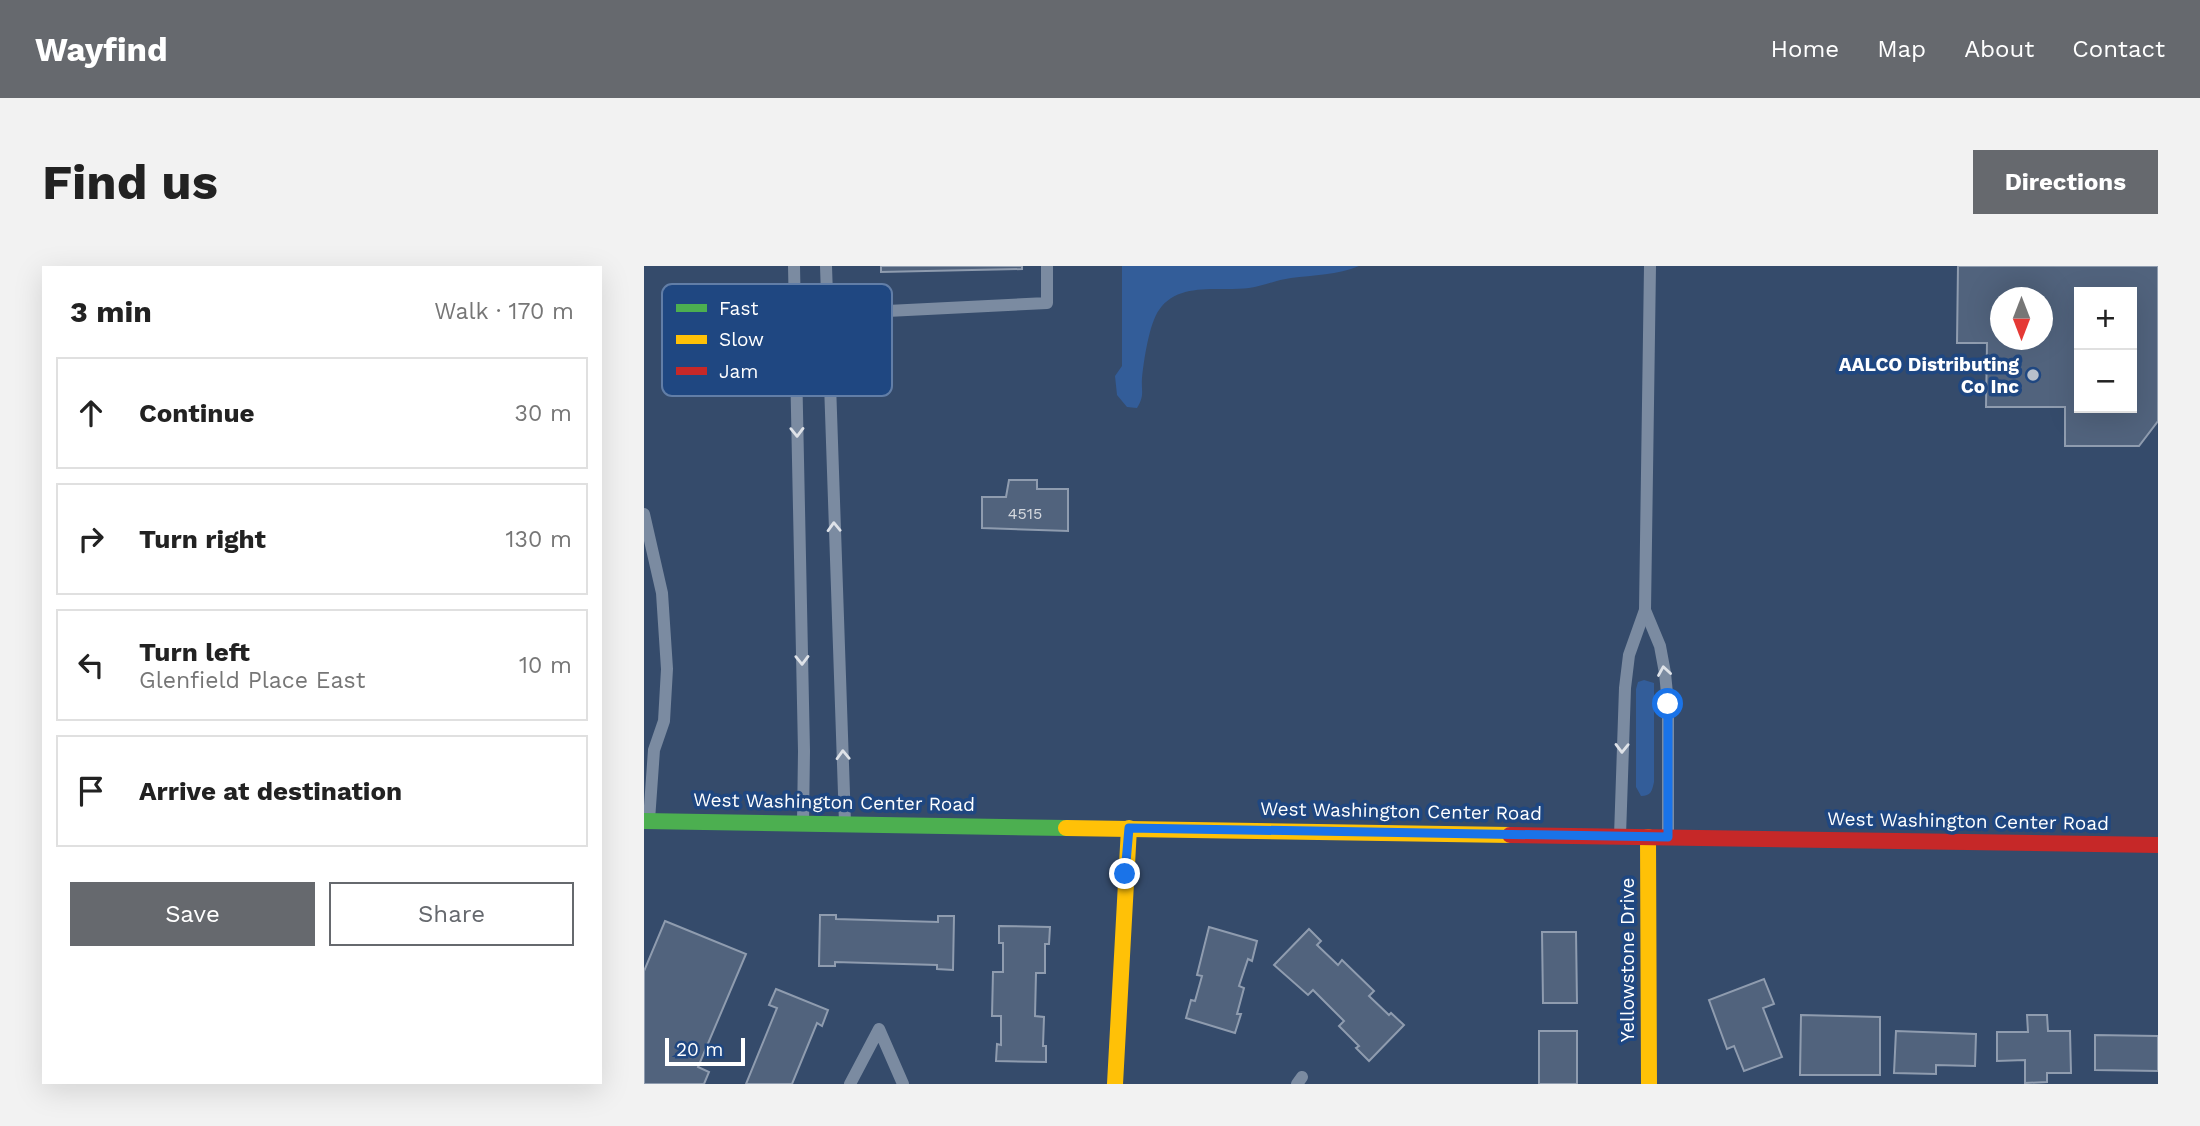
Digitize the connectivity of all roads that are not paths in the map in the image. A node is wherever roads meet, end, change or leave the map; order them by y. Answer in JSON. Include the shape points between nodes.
{"nodes":[{"id":1,"x":794,"y":266,"type":"edge"},
{"id":2,"x":826,"y":266,"type":"edge"},
{"id":3,"x":1047,"y":266,"type":"edge"},
{"id":4,"x":1650,"y":266,"type":"edge"},
{"id":5,"x":794,"y":284,"type":"edge"},
{"id":6,"x":826,"y":284,"type":"edge"},
{"id":7,"x":892,"y":311,"type":"edge"},
{"id":8,"x":797,"y":396,"type":"edge"},
{"id":9,"x":830,"y":396,"type":"edge"},
{"id":10,"x":644,"y":514,"type":"edge"},
{"id":11,"x":1645,"y":610,"type":"junction"},
{"id":12,"x":647,"y":821,"type":"edge"},
{"id":13,"x":803,"y":822,"type":"junction"},
{"id":14,"x":845,"y":823,"type":"junction"},
{"id":15,"x":1129,"y":828,"type":"junction"},
{"id":16,"x":1620,"y":836,"type":"junction"},
{"id":17,"x":1648,"y":837,"type":"junction"},
{"id":18,"x":1668,"y":837,"type":"junction"},
{"id":19,"x":2158,"y":845,"type":"edge"},
{"id":20,"x":850,"y":1084,"type":"edge"},
{"id":21,"x":903,"y":1084,"type":"edge"},
{"id":22,"x":1115,"y":1084,"type":"edge"},
{"id":23,"x":1649,"y":1084,"type":"edge"}],
"edges":[{"from":1,"to":5,"type":"lane","one_way":true},
{"from":2,"to":6,"type":"lane"},
{"from":3,"to":7,"type":"lane","via":[[1047,303]]},
{"from":4,"to":11,"type":"lane"},
{"from":8,"to":13,"type":"lane","one_way":true},
{"from":14,"to":9,"type":"lane","one_way":true},
{"from":10,"to":12,"type":"lane","via":[[662,593],[667,669],[664,721],[654,750]]},
{"from":11,"to":16,"type":"lane","one_way":true,"via":[[1629,655],[1625,688]]},
{"from":18,"to":11,"type":"lane","one_way":true,"via":[[1665,673]]},
{"from":12,"to":13,"type":"main road","name":"West Washington Center Road"},
{"from":13,"to":14,"type":"main road","name":"West Washington Center Road"},
{"from":14,"to":15,"type":"main road","name":"West Washington Center Road"},
{"from":15,"to":16,"type":"main road","name":"West Washington Center Road"},
{"from":15,"to":22,"type":"main road"},
{"from":16,"to":17,"type":"main road","name":"West Washington Center Road"},
{"from":17,"to":18,"type":"main road","name":"West Washington Center Road"},
{"from":17,"to":23,"type":"main road","name":"Yellowstone Drive"},
{"from":18,"to":19,"type":"main road","name":"West Washington Center Road"},
{"from":20,"to":21,"type":"lane","via":[[879,1029]]}]}
